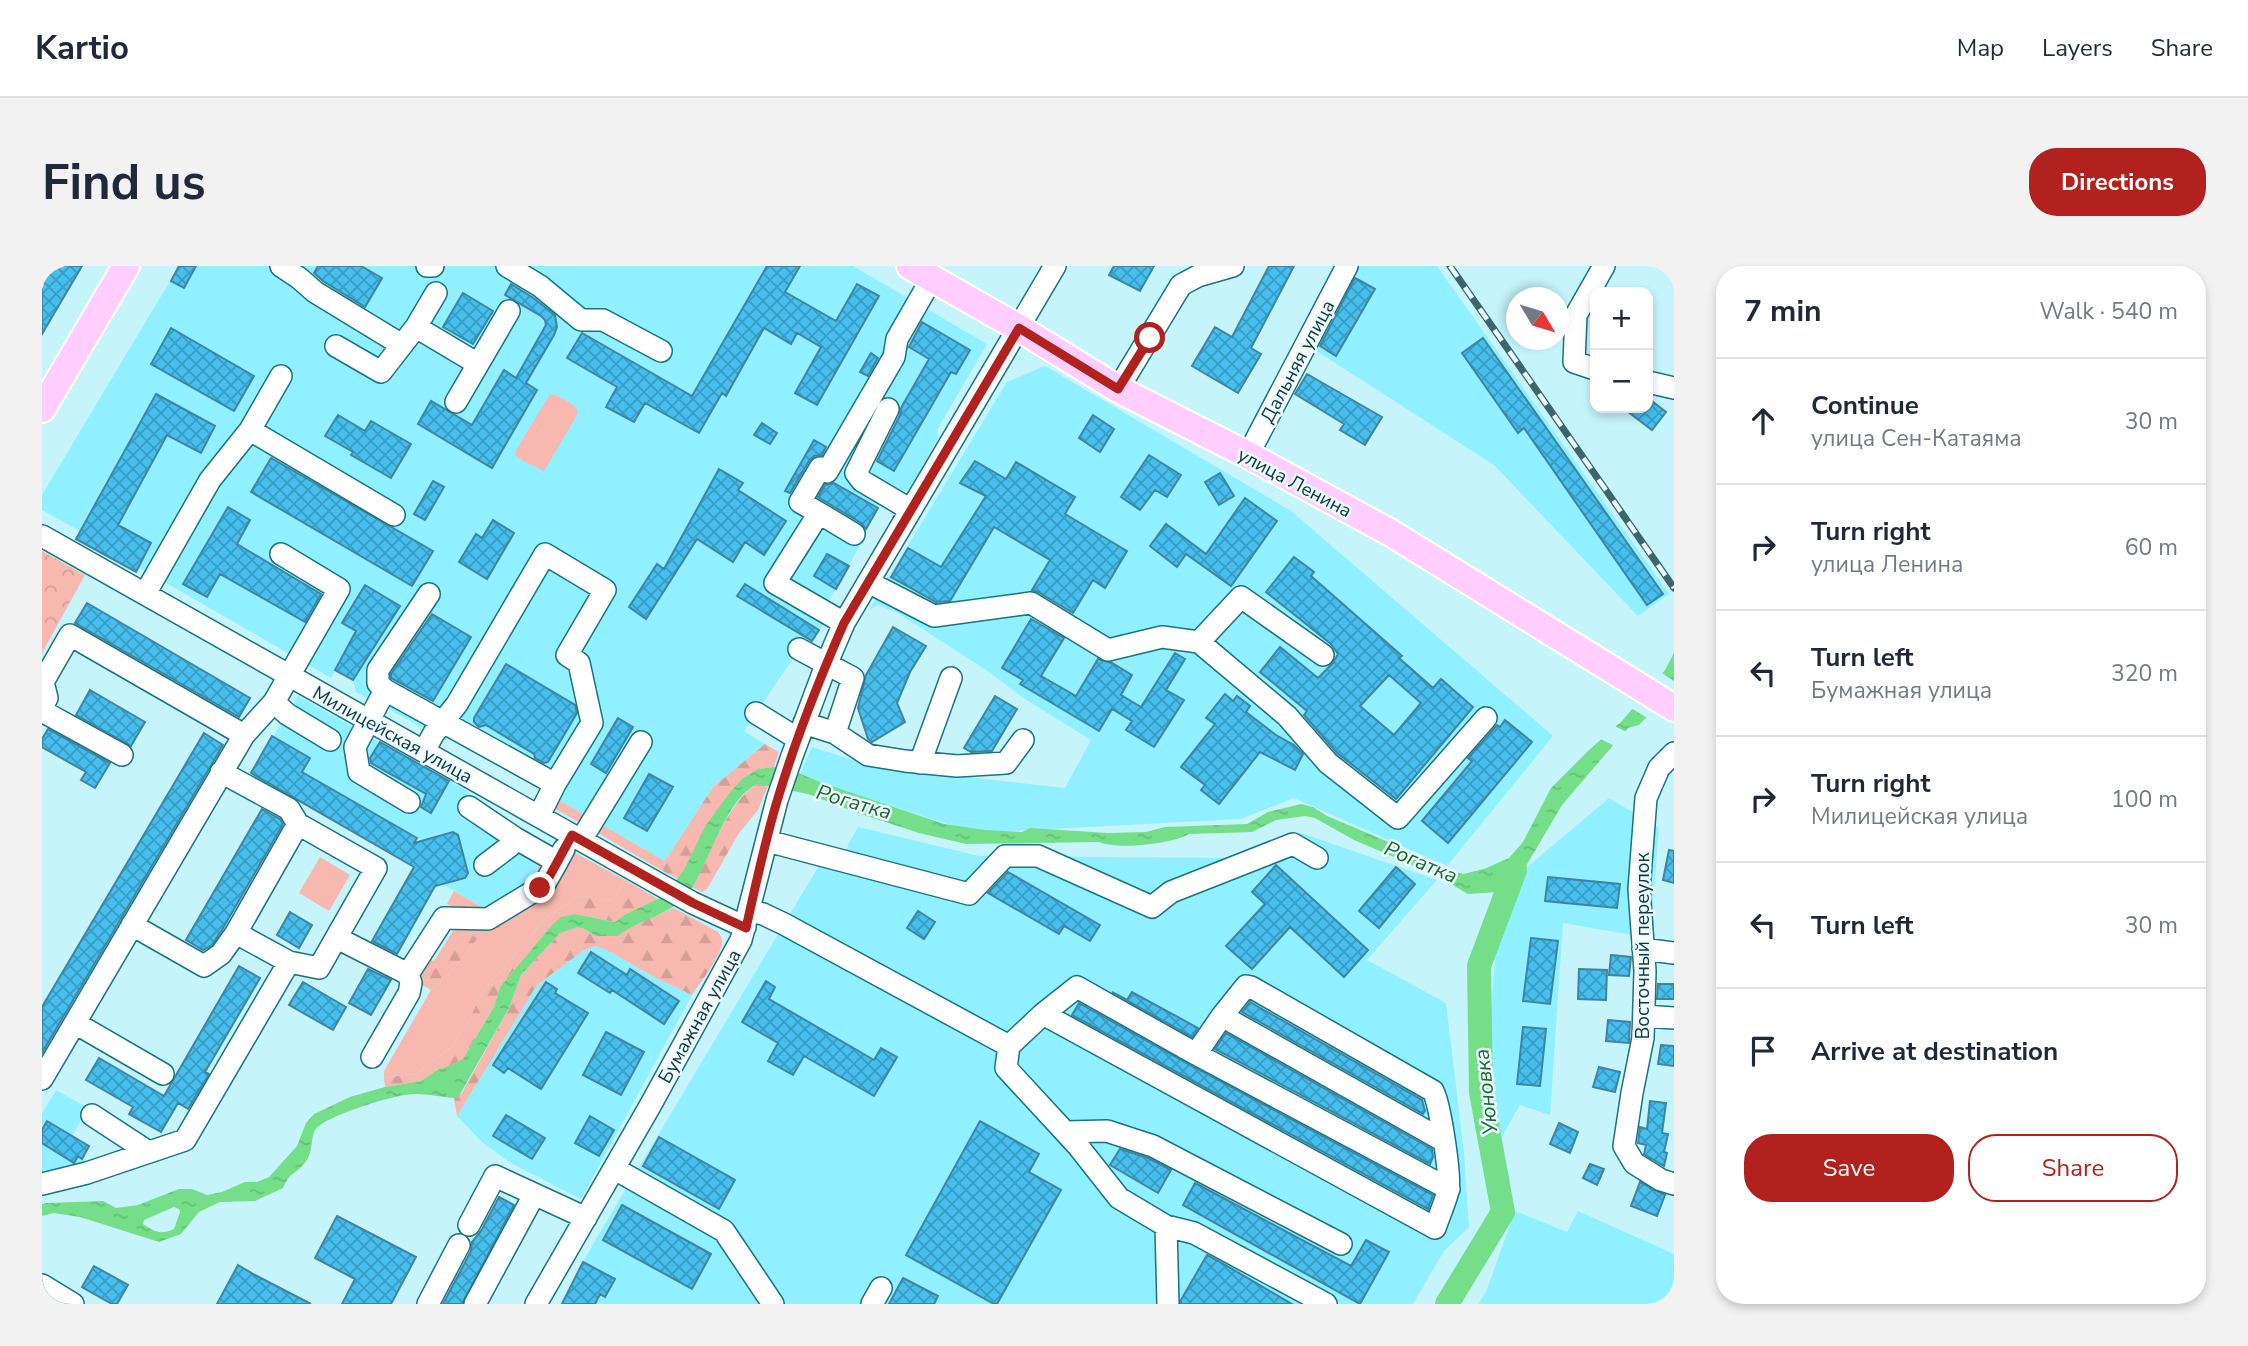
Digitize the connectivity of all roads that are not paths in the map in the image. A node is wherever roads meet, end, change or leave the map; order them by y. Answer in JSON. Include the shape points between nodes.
{"nodes":[{"id":1,"x":126,"y":266,"type":"edge"},
{"id":2,"x":281,"y":266,"type":"edge"},
{"id":3,"x":427,"y":266,"type":"edge"},
{"id":4,"x":433,"y":266,"type":"edge"},
{"id":5,"x":508,"y":266,"type":"edge"},
{"id":6,"x":1055,"y":266,"type":"edge"},
{"id":7,"x":1233,"y":266,"type":"edge"},
{"id":8,"x":1347,"y":266,"type":"edge"},
{"id":9,"x":1605,"y":266,"type":"edge"},
{"id":10,"x":921,"y":272,"type":"edge"},
{"id":11,"x":436,"y":293,"type":"dead end"},
{"id":12,"x":509,"y":311,"type":"dead end"},
{"id":13,"x":416,"y":327,"type":"junction"},
{"id":14,"x":1019,"y":328,"type":"junction"},
{"id":15,"x":402,"y":345,"type":"junction"},
{"id":16,"x":336,"y":346,"type":"dead end"},
{"id":17,"x":661,"y":351,"type":"dead end"},
{"id":18,"x":478,"y":364,"type":"junction"},
{"id":19,"x":1590,"y":367,"type":"edge"},
{"id":20,"x":281,"y":376,"type":"dead end"},
{"id":21,"x":1653,"y":383,"type":"edge"},
{"id":22,"x":1674,"y":388,"type":"edge"},
{"id":23,"x":1118,"y":389,"type":"junction"},
{"id":24,"x":456,"y":402,"type":"dead end"},
{"id":25,"x":42,"y":409,"type":"edge"},
{"id":26,"x":888,"y":409,"type":"dead end"},
{"id":27,"x":250,"y":430,"type":"junction"},
{"id":28,"x":1248,"y":456,"type":"junction"},
{"id":29,"x":911,"y":510,"type":"junction"},
{"id":30,"x":819,"y":513,"type":"junction"},
{"id":31,"x":394,"y":515,"type":"dead end"},
{"id":32,"x":854,"y":534,"type":"dead end"},
{"id":33,"x":42,"y":536,"type":"edge"},
{"id":34,"x":281,"y":554,"type":"dead end"},
{"id":35,"x":868,"y":582,"type":"junction"},
{"id":36,"x":145,"y":594,"type":"junction"},
{"id":37,"x":429,"y":594,"type":"dead end"},
{"id":38,"x":844,"y":623,"type":"junction"},
{"id":39,"x":1199,"y":642,"type":"junction"},
{"id":40,"x":799,"y":649,"type":"dead end"},
{"id":41,"x":1323,"y":654,"type":"dead end"},
{"id":42,"x":826,"y":665,"type":"junction"},
{"id":43,"x":289,"y":676,"type":"junction"},
{"id":44,"x":951,"y":678,"type":"dead end"},
{"id":45,"x":385,"y":690,"type":"junction"},
{"id":46,"x":274,"y":702,"type":"junction"},
{"id":47,"x":1674,"y":708,"type":"edge"},
{"id":48,"x":42,"y":709,"type":"edge"},
{"id":49,"x":756,"y":713,"type":"dead end"},
{"id":50,"x":1486,"y":718,"type":"dead end"},
{"id":51,"x":369,"y":720,"type":"junction"},
{"id":52,"x":443,"y":722,"type":"junction"},
{"id":53,"x":835,"y":733,"type":"junction"},
{"id":54,"x":244,"y":735,"type":"junction"},
{"id":55,"x":798,"y":739,"type":"junction"},
{"id":56,"x":330,"y":740,"type":"dead end"},
{"id":57,"x":1023,"y":740,"type":"dead end"},
{"id":58,"x":641,"y":742,"type":"dead end"},
{"id":59,"x":424,"y":751,"type":"junction"},
{"id":60,"x":1674,"y":753,"type":"edge"},
{"id":61,"x":122,"y":755,"type":"dead end"},
{"id":62,"x":920,"y":763,"type":"junction"},
{"id":63,"x":221,"y":772,"type":"junction"},
{"id":64,"x":555,"y":784,"type":"junction"},
{"id":65,"x":409,"y":802,"type":"dead end"},
{"id":66,"x":469,"y":807,"type":"dead end"},
{"id":67,"x":539,"y":816,"type":"junction"},
{"id":68,"x":299,"y":824,"type":"junction"},
{"id":69,"x":576,"y":837,"type":"junction"},
{"id":70,"x":515,"y":838,"type":"junction"},
{"id":71,"x":767,"y":841,"type":"junction"},
{"id":72,"x":1317,"y":858,"type":"dead end"},
{"id":73,"x":557,"y":862,"type":"junction"},
{"id":74,"x":485,"y":865,"type":"dead end"},
{"id":75,"x":748,"y":919,"type":"junction"},
{"id":76,"x":132,"y":925,"type":"junction"},
{"id":77,"x":236,"y":933,"type":"junction"},
{"id":78,"x":337,"y":938,"type":"junction"},
{"id":79,"x":1643,"y":949,"type":"junction"},
{"id":80,"x":1674,"y":953,"type":"edge"},
{"id":81,"x":289,"y":962,"type":"junction"},
{"id":82,"x":408,"y":974,"type":"junction"},
{"id":83,"x":1043,"y":1014,"type":"junction"},
{"id":84,"x":1222,"y":1016,"type":"junction"},
{"id":85,"x":1644,"y":1016,"type":"junction"},
{"id":86,"x":1674,"y":1018,"type":"edge"},
{"id":87,"x":75,"y":1023,"type":"junction"},
{"id":88,"x":1009,"y":1046,"type":"junction"},
{"id":89,"x":1196,"y":1054,"type":"junction"},
{"id":90,"x":372,"y":1057,"type":"dead end"},
{"id":91,"x":163,"y":1074,"type":"dead end"},
{"id":92,"x":42,"y":1079,"type":"edge"},
{"id":93,"x":92,"y":1115,"type":"dead end"},
{"id":94,"x":1066,"y":1132,"type":"junction"},
{"id":95,"x":1444,"y":1141,"type":"junction"},
{"id":96,"x":146,"y":1152,"type":"junction"},
{"id":97,"x":615,"y":1169,"type":"junction"},
{"id":98,"x":42,"y":1184,"type":"edge"},
{"id":99,"x":1674,"y":1184,"type":"edge"},
{"id":100,"x":1449,"y":1189,"type":"junction"},
{"id":101,"x":534,"y":1195,"type":"junction"},
{"id":102,"x":586,"y":1218,"type":"junction"},
{"id":103,"x":469,"y":1225,"type":"dead end"},
{"id":104,"x":1166,"y":1226,"type":"junction"},
{"id":105,"x":1341,"y":1244,"type":"dead end"},
{"id":106,"x":459,"y":1245,"type":"dead end"},
{"id":107,"x":42,"y":1285,"type":"edge"},
{"id":108,"x":73,"y":1304,"type":"edge"},
{"id":109,"x":428,"y":1304,"type":"edge"},
{"id":110,"x":475,"y":1304,"type":"edge"},
{"id":111,"x":536,"y":1304,"type":"edge"},
{"id":112,"x":773,"y":1304,"type":"edge"},
{"id":113,"x":1168,"y":1304,"type":"edge"},
{"id":114,"x":1326,"y":1304,"type":"edge"}],
"edges":[{"from":1,"to":25,"type":"main road"},
{"from":2,"to":15,"type":"street"},
{"from":3,"to":4,"type":"street"},
{"from":5,"to":17,"type":"street","via":[[581,320],[603,320]]},
{"from":6,"to":14,"type":"street","name":"Бумажная улица"},
{"from":7,"to":23,"type":"street","via":[[1181,285]]},
{"from":8,"to":28,"type":"street","name":"Дальняя улица"},
{"from":9,"to":19,"type":"street","via":[[1576,314],[1574,362]]},
{"from":10,"to":14,"type":"main road","name":"улица Ленина"},
{"from":10,"to":30,"type":"street","via":[[894,357],[827,472],[820,468],[800,502]]},
{"from":11,"to":13,"type":"street"},
{"from":12,"to":18,"type":"street"},
{"from":13,"to":15,"type":"street"},
{"from":13,"to":18,"type":"street"},
{"from":14,"to":23,"type":"main road","name":"улица Ленина"},
{"from":14,"to":29,"type":"street","name":"Бумажная улица"},
{"from":15,"to":16,"type":"street","via":[[381,372]]},
{"from":18,"to":24,"type":"street"},
{"from":20,"to":27,"type":"street"},
{"from":21,"to":22,"type":"street"},
{"from":23,"to":28,"type":"main road","name":"улица Ленина"},
{"from":26,"to":29,"type":"street","via":[[856,473]]},
{"from":27,"to":31,"type":"street"},
{"from":27,"to":36,"type":"street","via":[[210,480]]},
{"from":28,"to":47,"type":"main road","name":"улица Ленина","via":[[1391,533]]},
{"from":29,"to":35,"type":"street","name":"Бумажная улица"},
{"from":30,"to":32,"type":"street"},
{"from":30,"to":38,"type":"street","via":[[775,583]]},
{"from":33,"to":36,"type":"street","name":"Милицейская улица"},
{"from":34,"to":43,"type":"street","via":[[340,589]]},
{"from":35,"to":38,"type":"street","name":"Бумажная улица"},
{"from":35,"to":39,"type":"street","via":[[934,616],[1031,603],[1108,650],[1161,637]]},
{"from":36,"to":43,"type":"street","name":"Милицейская улица"},
{"from":37,"to":45,"type":"street","via":[[379,670],[378,683]]},
{"from":38,"to":42,"type":"street","name":"Бумажная улица"},
{"from":39,"to":41,"type":"street","via":[[1241,597]]},
{"from":39,"to":50,"type":"street","via":[[1287,716],[1328,762],[1398,818]]},
{"from":40,"to":42,"type":"street"},
{"from":42,"to":53,"type":"street","via":[[853,678]]},
{"from":42,"to":55,"type":"street","name":"Бумажная улица"},
{"from":43,"to":46,"type":"street"},
{"from":43,"to":51,"type":"street","name":"Милицейская улица"},
{"from":44,"to":62,"type":"street"},
{"from":45,"to":51,"type":"street"},
{"from":45,"to":52,"type":"street"},
{"from":46,"to":54,"type":"street"},
{"from":46,"to":56,"type":"street"},
{"from":48,"to":54,"type":"street","via":[[47,698],[43,682],[70,635]]},
{"from":48,"to":61,"type":"street"},
{"from":49,"to":55,"type":"street"},
{"from":51,"to":59,"type":"street","name":"Милицейская улица"},
{"from":51,"to":65,"type":"street","via":[[355,747],[359,772]]},
{"from":52,"to":59,"type":"street"},
{"from":52,"to":64,"type":"street"},
{"from":52,"to":64,"type":"street","via":[[545,554],[605,590],[567,655],[579,663],[592,723]]},
{"from":53,"to":55,"type":"street"},
{"from":53,"to":62,"type":"street","via":[[868,755]]},
{"from":54,"to":63,"type":"street"},
{"from":55,"to":71,"type":"street","name":"Бумажная улица"},
{"from":57,"to":62,"type":"street","via":[[1006,763]]},
{"from":58,"to":69,"type":"street"},
{"from":59,"to":67,"type":"street","name":"Милицейская улица"},
{"from":60,"to":79,"type":"street","name":"Восточный переулок","via":[[1659,768],[1646,798],[1639,889]]},
{"from":63,"to":68,"type":"street","via":[[289,809]]},
{"from":63,"to":76,"type":"street"},
{"from":64,"to":67,"type":"street"},
{"from":66,"to":70,"type":"street"},
{"from":67,"to":69,"type":"street","name":"Милицейская улица"},
{"from":68,"to":77,"type":"street"},
{"from":68,"to":78,"type":"street","via":[[376,868]]},
{"from":69,"to":73,"type":"street"},
{"from":69,"to":75,"type":"street","name":"Милицейская улица","via":[[693,903]]},
{"from":70,"to":73,"type":"street"},
{"from":70,"to":74,"type":"street"},
{"from":71,"to":72,"type":"street","via":[[969,894],[1005,856],[1038,856],[1152,907],[1171,892],[1293,844]]},
{"from":71,"to":75,"type":"street","name":"Бумажная улица"},
{"from":73,"to":82,"type":"street","via":[[544,885],[488,919],[444,918]]},
{"from":75,"to":88,"type":"street","name":"Милицейская улица","via":[[763,914],[784,924]]},
{"from":75,"to":97,"type":"street","name":"Бумажная улица"},
{"from":76,"to":77,"type":"street","via":[[204,966],[221,954]]},
{"from":76,"to":87,"type":"street"},
{"from":77,"to":81,"type":"street"},
{"from":78,"to":81,"type":"street","via":[[319,968]]},
{"from":78,"to":82,"type":"street"},
{"from":79,"to":80,"type":"street"},
{"from":79,"to":85,"type":"street","name":"Восточный переулок"},
{"from":81,"to":96,"type":"street","via":[[185,1140]]},
{"from":82,"to":90,"type":"street","via":[[409,993]]},
{"from":83,"to":88,"type":"street"},
{"from":83,"to":89,"type":"street","via":[[1077,987]]},
{"from":83,"to":100,"type":"street","via":[[1435,1228]]},
{"from":84,"to":89,"type":"street"},
{"from":84,"to":95,"type":"street"},
{"from":84,"to":95,"type":"street","via":[[1246,986],[1251,987],[1404,1073],[1433,1091]]},
{"from":85,"to":86,"type":"street"},
{"from":85,"to":99,"type":"street","name":"Восточный переулок","via":[[1624,1146],[1634,1163]]},
{"from":87,"to":91,"type":"street"},
{"from":87,"to":92,"type":"street"},
{"from":88,"to":94,"type":"street","via":[[1006,1068]]},
{"from":89,"to":100,"type":"street"},
{"from":93,"to":96,"type":"street"},
{"from":94,"to":104,"type":"street","via":[[1119,1198]]},
{"from":94,"to":105,"type":"street","via":[[1107,1131],[1153,1146]]},
{"from":95,"to":100,"type":"street"},
{"from":96,"to":98,"type":"street"},
{"from":97,"to":102,"type":"street","name":"Бумажная улица"},
{"from":97,"to":112,"type":"street","via":[[724,1231]]},
{"from":101,"to":102,"type":"street"},
{"from":101,"to":103,"type":"street","via":[[495,1176]]},
{"from":101,"to":110,"type":"street"},
{"from":102,"to":111,"type":"street","name":"Бумажная улица"},
{"from":104,"to":113,"type":"street"},
{"from":104,"to":114,"type":"street","via":[[1194,1233]]},
{"from":106,"to":109,"type":"street"},
{"from":107,"to":108,"type":"street"}]}
